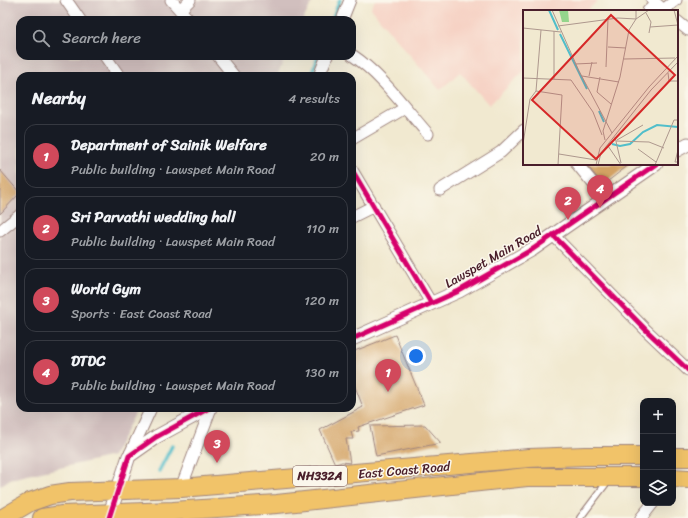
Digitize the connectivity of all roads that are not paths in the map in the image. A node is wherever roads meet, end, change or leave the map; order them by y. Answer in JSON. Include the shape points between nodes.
{"nodes":[{"id":1,"x":66,"y":0,"type":"edge"},
{"id":2,"x":171,"y":0,"type":"edge"},
{"id":3,"x":190,"y":0,"type":"edge"},
{"id":4,"x":350,"y":0,"type":"edge"},
{"id":5,"x":676,"y":0,"type":"edge"},
{"id":6,"x":657,"y":7,"type":"edge"},
{"id":7,"x":180,"y":10,"type":"junction"},
{"id":8,"x":77,"y":16,"type":"edge"},
{"id":9,"x":185,"y":16,"type":"edge"},
{"id":10,"x":344,"y":16,"type":"edge"},
{"id":11,"x":678,"y":22,"type":"edge"},
{"id":12,"x":688,"y":30,"type":"edge"},
{"id":13,"x":356,"y":58,"type":"edge"},
{"id":14,"x":108,"y":60,"type":"edge"},
{"id":15,"x":221,"y":60,"type":"edge"},
{"id":16,"x":325,"y":60,"type":"edge"},
{"id":17,"x":116,"y":72,"type":"edge"},
{"id":18,"x":231,"y":72,"type":"edge"},
{"id":19,"x":321,"y":72,"type":"edge"},
{"id":20,"x":405,"y":108,"type":"junction"},
{"id":21,"x":523,"y":131,"type":"edge"},
{"id":22,"x":428,"y":134,"type":"dead end"},
{"id":23,"x":356,"y":138,"type":"edge"},
{"id":24,"x":688,"y":144,"type":"edge"},
{"id":25,"x":678,"y":149,"type":"edge"},
{"id":26,"x":578,"y":165,"type":"edge"},
{"id":27,"x":655,"y":165,"type":"edge"},
{"id":28,"x":356,"y":177,"type":"edge"},
{"id":29,"x":440,"y":190,"type":"dead end"},
{"id":30,"x":606,"y":199,"type":"junction"},
{"id":31,"x":374,"y":206,"type":"junction"},
{"id":32,"x":356,"y":215,"type":"edge"},
{"id":33,"x":16,"y":218,"type":"edge"},
{"id":34,"x":0,"y":231,"type":"edge"},
{"id":35,"x":553,"y":235,"type":"junction"},
{"id":36,"x":431,"y":303,"type":"junction"},
{"id":37,"x":356,"y":337,"type":"edge"},
{"id":38,"x":688,"y":370,"type":"edge"},
{"id":39,"x":149,"y":412,"type":"edge"},
{"id":40,"x":203,"y":412,"type":"edge"},
{"id":41,"x":208,"y":412,"type":"edge"},
{"id":42,"x":129,"y":456,"type":"junction"},
{"id":43,"x":640,"y":456,"type":"edge"},
{"id":44,"x":676,"y":457,"type":"edge"},
{"id":45,"x":688,"y":457,"type":"edge"},
{"id":46,"x":612,"y":476,"type":"junction"},
{"id":47,"x":640,"y":477,"type":"edge"},
{"id":48,"x":676,"y":478,"type":"edge"},
{"id":49,"x":688,"y":479,"type":"edge"},
{"id":50,"x":180,"y":488,"type":"junction"},
{"id":51,"x":117,"y":491,"type":"junction"},
{"id":52,"x":650,"y":506,"type":"edge"},
{"id":53,"x":171,"y":514,"type":"edge"},
{"id":54,"x":109,"y":516,"type":"edge"},
{"id":55,"x":3,"y":518,"type":"edge"},
{"id":56,"x":42,"y":518,"type":"edge"},
{"id":57,"x":580,"y":518,"type":"edge"},
{"id":58,"x":641,"y":518,"type":"edge"}],
"edges":[{"from":1,"to":8,"type":"street"},
{"from":2,"to":7,"type":"street"},
{"from":3,"to":7,"type":"street"},
{"from":4,"to":10,"type":"street"},
{"from":5,"to":6,"type":"street"},
{"from":7,"to":9,"type":"street"},
{"from":11,"to":12,"type":"street"},
{"from":13,"to":20,"type":"street","via":[[364,63]]},
{"from":14,"to":17,"type":"street"},
{"from":15,"to":18,"type":"street"},
{"from":16,"to":19,"type":"street"},
{"from":20,"to":22,"type":"street"},
{"from":20,"to":23,"type":"street"},
{"from":21,"to":29,"type":"street","via":[[501,152]]},
{"from":24,"to":25,"type":"street"},
{"from":26,"to":30,"type":"street"},
{"from":27,"to":30,"type":"street","name":"Lawspet Main Road"},
{"from":28,"to":31,"type":"street"},
{"from":30,"to":35,"type":"street","name":"Lawspet Main Road"},
{"from":31,"to":32,"type":"street"},
{"from":31,"to":36,"type":"street"},
{"from":33,"to":34,"type":"street"},
{"from":35,"to":36,"type":"street","name":"Lawspet Main Road","via":[[459,291]]},
{"from":35,"to":38,"type":"street"},
{"from":36,"to":37,"type":"street","name":"Lawspet Main Road"},
{"from":39,"to":42,"type":"street"},
{"from":40,"to":42,"type":"street","via":[[156,437]]},
{"from":41,"to":50,"type":"street"},
{"from":42,"to":51,"type":"street"},
{"from":43,"to":50,"type":"highway","name":"East Coast Road","number":"NH332A","via":[[529,458]]},
{"from":44,"to":45,"type":"highway"},
{"from":46,"to":47,"type":"highway","name":"East Coast Road","number":"NH332A"},
{"from":46,"to":53,"type":"highway","name":"East Coast Road","number":"NH332A","via":[[527,477]]},
{"from":46,"to":57,"type":"lane"},
{"from":48,"to":49,"type":"highway"},
{"from":50,"to":51,"type":"highway","name":"East Coast Road","number":"NH332A"},
{"from":51,"to":54,"type":"street"},
{"from":51,"to":55,"type":"highway","name":"East Coast Road","number":"NH332A","via":[[50,495],[30,502]]},
{"from":52,"to":58,"type":"street"},
{"from":53,"to":54,"type":"highway","name":"East Coast Road","number":"NH332A"},
{"from":54,"to":56,"type":"highway","name":"East Coast Road","number":"NH332A","via":[[62,515]]}]}
